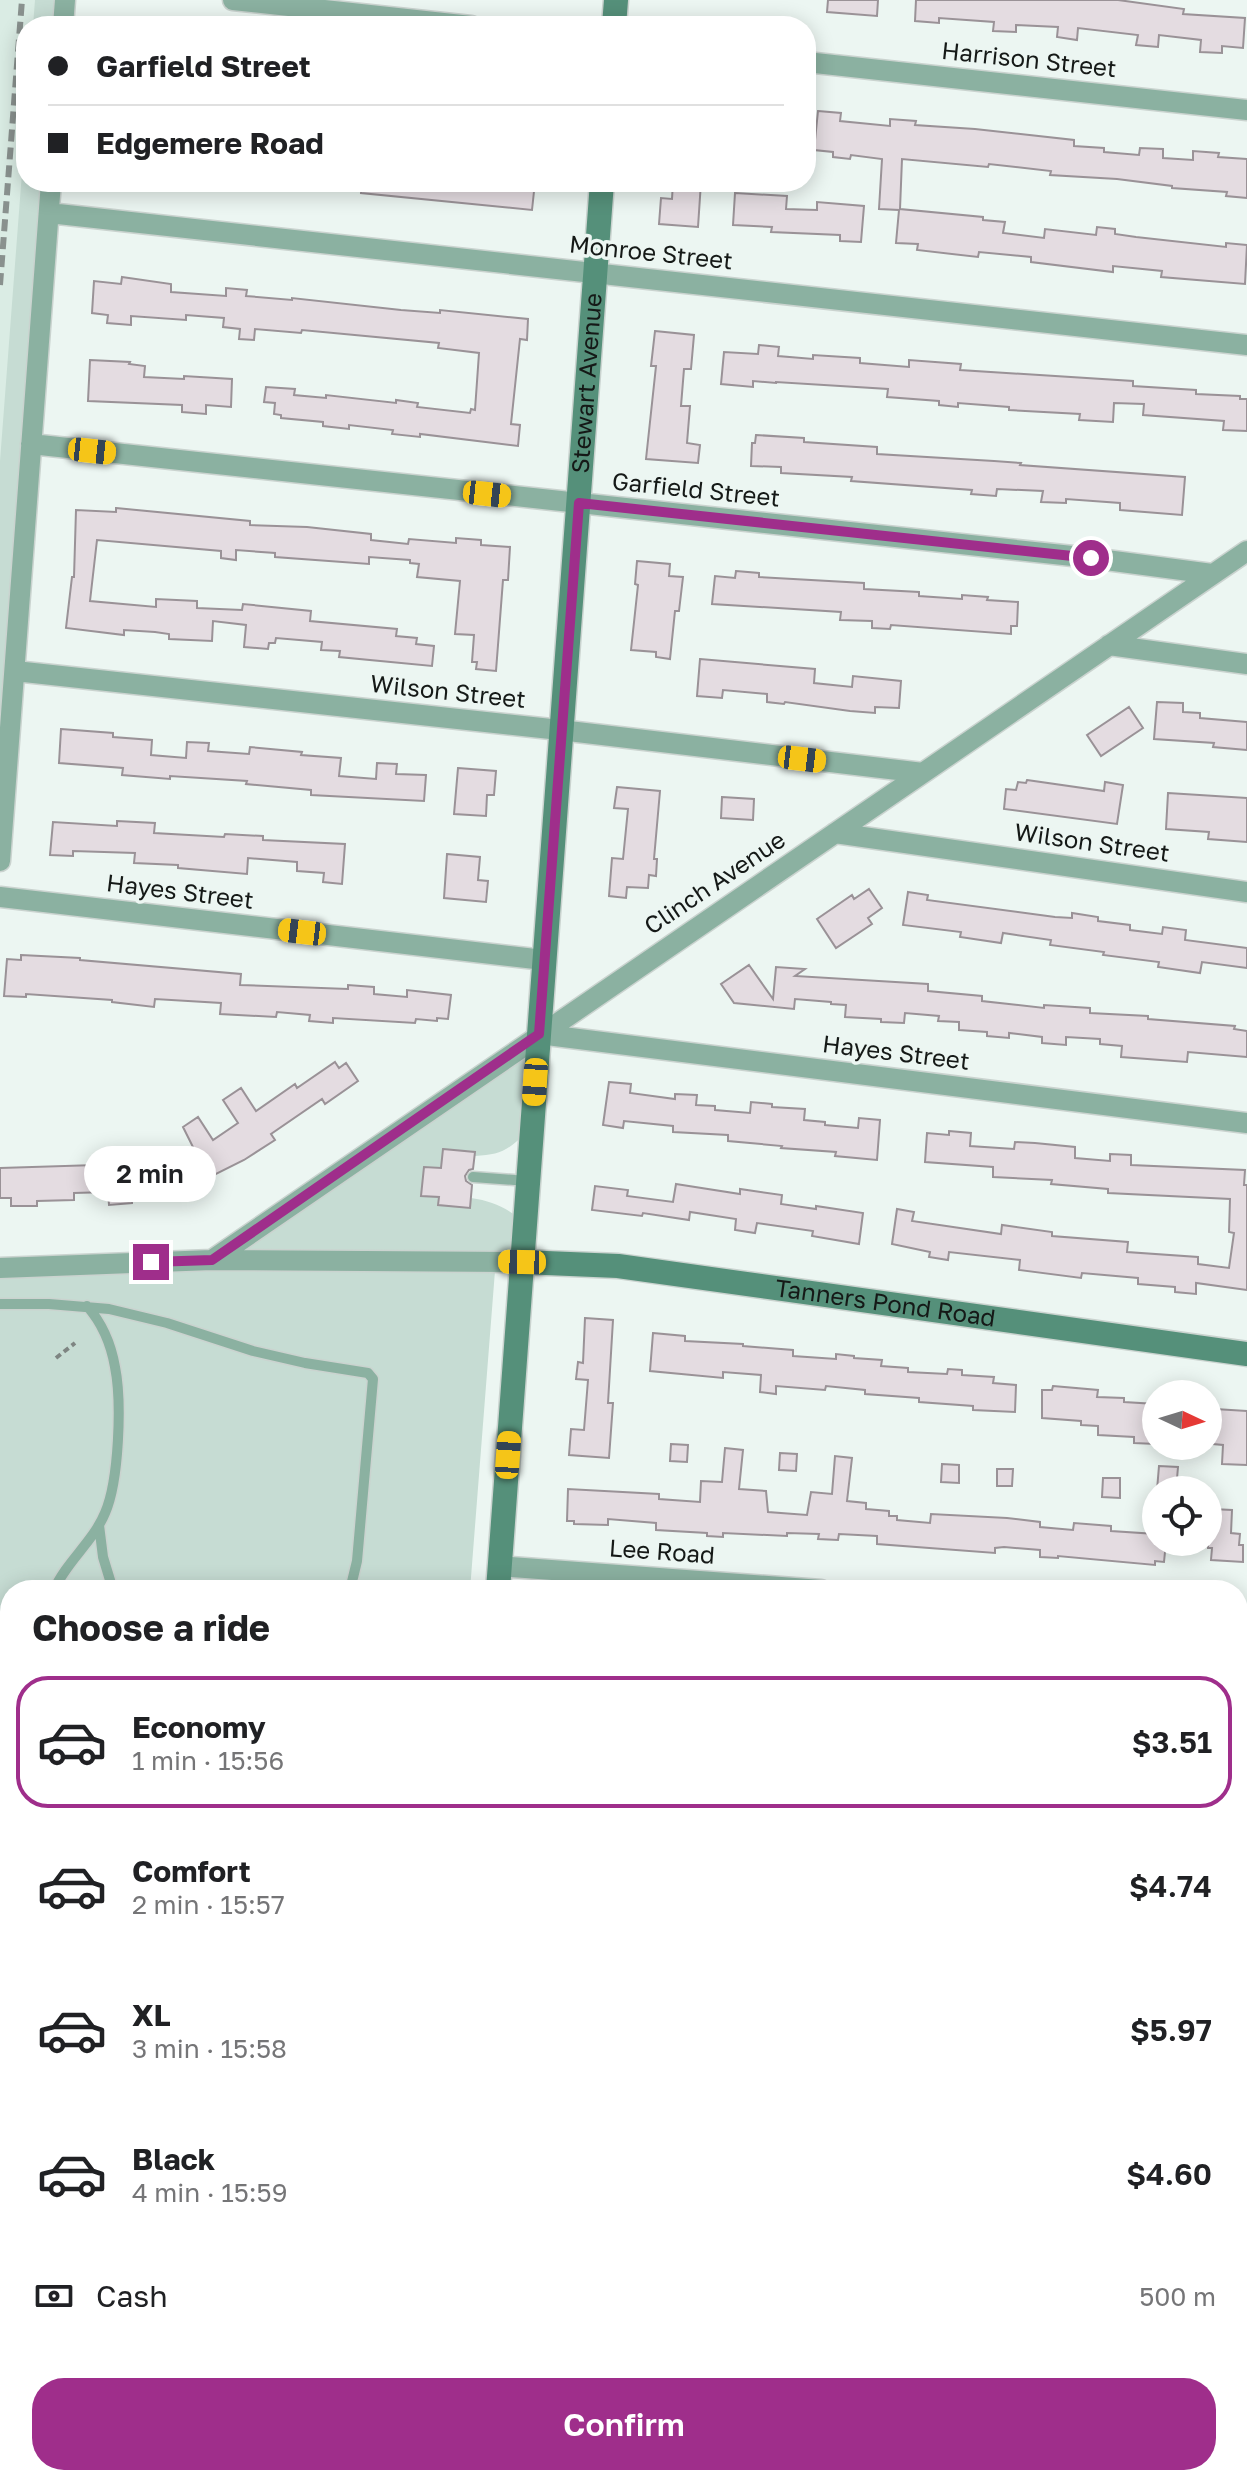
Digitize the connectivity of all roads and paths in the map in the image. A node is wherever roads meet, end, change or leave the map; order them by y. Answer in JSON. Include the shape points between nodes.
{"nodes":[{"id":1,"x":233,"y":0,"type":"edge"},
{"id":2,"x":379,"y":16,"type":"edge"},
{"id":3,"x":816,"y":63,"type":"edge"},
{"id":4,"x":1247,"y":110,"type":"edge"},
{"id":5,"x":50,"y":192,"type":"edge"},
{"id":6,"x":601,"y":192,"type":"edge"},
{"id":7,"x":49,"y":213,"type":"junction"},
{"id":8,"x":595,"y":273,"type":"junction"},
{"id":9,"x":1247,"y":345,"type":"edge"},
{"id":10,"x":31,"y":444,"type":"junction"},
{"id":11,"x":579,"y":503,"type":"junction"},
{"id":12,"x":1247,"y":551,"type":"edge"},
{"id":13,"x":1212,"y":574,"type":"junction"},
{"id":14,"x":1109,"y":645,"type":"junction"},
{"id":15,"x":1247,"y":664,"type":"edge"},
{"id":16,"x":15,"y":671,"type":"junction"},
{"id":17,"x":560,"y":730,"type":"junction"},
{"id":18,"x":923,"y":773,"type":"junction"},
{"id":19,"x":835,"y":833,"type":"junction"},
{"id":20,"x":0,"y":861,"type":"edge"},
{"id":21,"x":1247,"y":892,"type":"edge"},
{"id":22,"x":0,"y":897,"type":"edge"},
{"id":23,"x":544,"y":960,"type":"junction"},
{"id":24,"x":539,"y":1034,"type":"junction"},
{"id":25,"x":1247,"y":1123,"type":"edge"},
{"id":26,"x":473,"y":1177,"type":"dead end"},
{"id":27,"x":528,"y":1181,"type":"junction"},
{"id":28,"x":212,"y":1260,"type":"junction"},
{"id":29,"x":522,"y":1262,"type":"junction"},
{"id":30,"x":0,"y":1268,"type":"edge"},
{"id":31,"x":0,"y":1304,"type":"edge"},
{"id":32,"x":87,"y":1306,"type":"junction"},
{"id":33,"x":75,"y":1343,"type":"dead end"},
{"id":34,"x":1247,"y":1354,"type":"edge"},
{"id":35,"x":56,"y":1358,"type":"dead end"},
{"id":36,"x":99,"y":1525,"type":"junction"},
{"id":37,"x":498,"y":1578,"type":"edge"},
{"id":38,"x":61,"y":1580,"type":"edge"},
{"id":39,"x":110,"y":1580,"type":"edge"},
{"id":40,"x":352,"y":1580,"type":"edge"},
{"id":41,"x":552,"y":1580,"type":"edge"}],
"edges":[{"from":1,"to":2,"type":"street"},
{"from":3,"to":4,"type":"street","name":"Harrison Street"},
{"from":5,"to":7,"type":"street"},
{"from":6,"to":8,"type":"main road","name":"Stewart Avenue"},
{"from":7,"to":8,"type":"street","name":"Monroe Street"},
{"from":7,"to":10,"type":"street"},
{"from":8,"to":9,"type":"street","name":"Monroe Street"},
{"from":8,"to":11,"type":"main road","name":"Stewart Avenue"},
{"from":10,"to":11,"type":"street","name":"Garfield Street"},
{"from":10,"to":16,"type":"street"},
{"from":11,"to":13,"type":"street","name":"Garfield Street"},
{"from":11,"to":17,"type":"main road","name":"Stewart Avenue"},
{"from":12,"to":13,"type":"street","name":"Clinch Avenue"},
{"from":13,"to":14,"type":"street","name":"Clinch Avenue"},
{"from":14,"to":15,"type":"street"},
{"from":14,"to":18,"type":"street","name":"Clinch Avenue"},
{"from":16,"to":17,"type":"street","name":"Wilson Street"},
{"from":16,"to":20,"type":"street"},
{"from":17,"to":18,"type":"street","name":"Wilson Street"},
{"from":17,"to":23,"type":"main road","name":"Stewart Avenue"},
{"from":18,"to":19,"type":"street","name":"Clinch Avenue"},
{"from":19,"to":21,"type":"street","name":"Wilson Street"},
{"from":19,"to":24,"type":"street","name":"Clinch Avenue"},
{"from":22,"to":23,"type":"street","name":"Hayes Street"},
{"from":23,"to":24,"type":"main road","name":"Stewart Avenue"},
{"from":24,"to":25,"type":"street","name":"Hayes Street"},
{"from":24,"to":27,"type":"main road","name":"Stewart Avenue"},
{"from":24,"to":28,"type":"street","name":"Clinch Avenue"},
{"from":26,"to":27,"type":"lane"},
{"from":27,"to":29,"type":"main road","name":"Stewart Avenue"},
{"from":28,"to":29,"type":"street"},
{"from":28,"to":30,"type":"street"},
{"from":29,"to":34,"type":"main road","name":"Tanners Pond Road","via":[[618,1266]]},
{"from":29,"to":37,"type":"main road","name":"Stewart Avenue"},
{"from":31,"to":32,"type":"lane"},
{"from":32,"to":36,"type":"lane","via":[[107,1337],[118,1396],[115,1467]]},
{"from":32,"to":40,"type":"lane","via":[[132,1313],[266,1354],[368,1373],[373,1387]]},
{"from":33,"to":35,"type":"path"},
{"from":36,"to":38,"type":"lane"},
{"from":36,"to":39,"type":"lane"},
{"from":37,"to":41,"type":"street","name":"Lee Road"}]}
